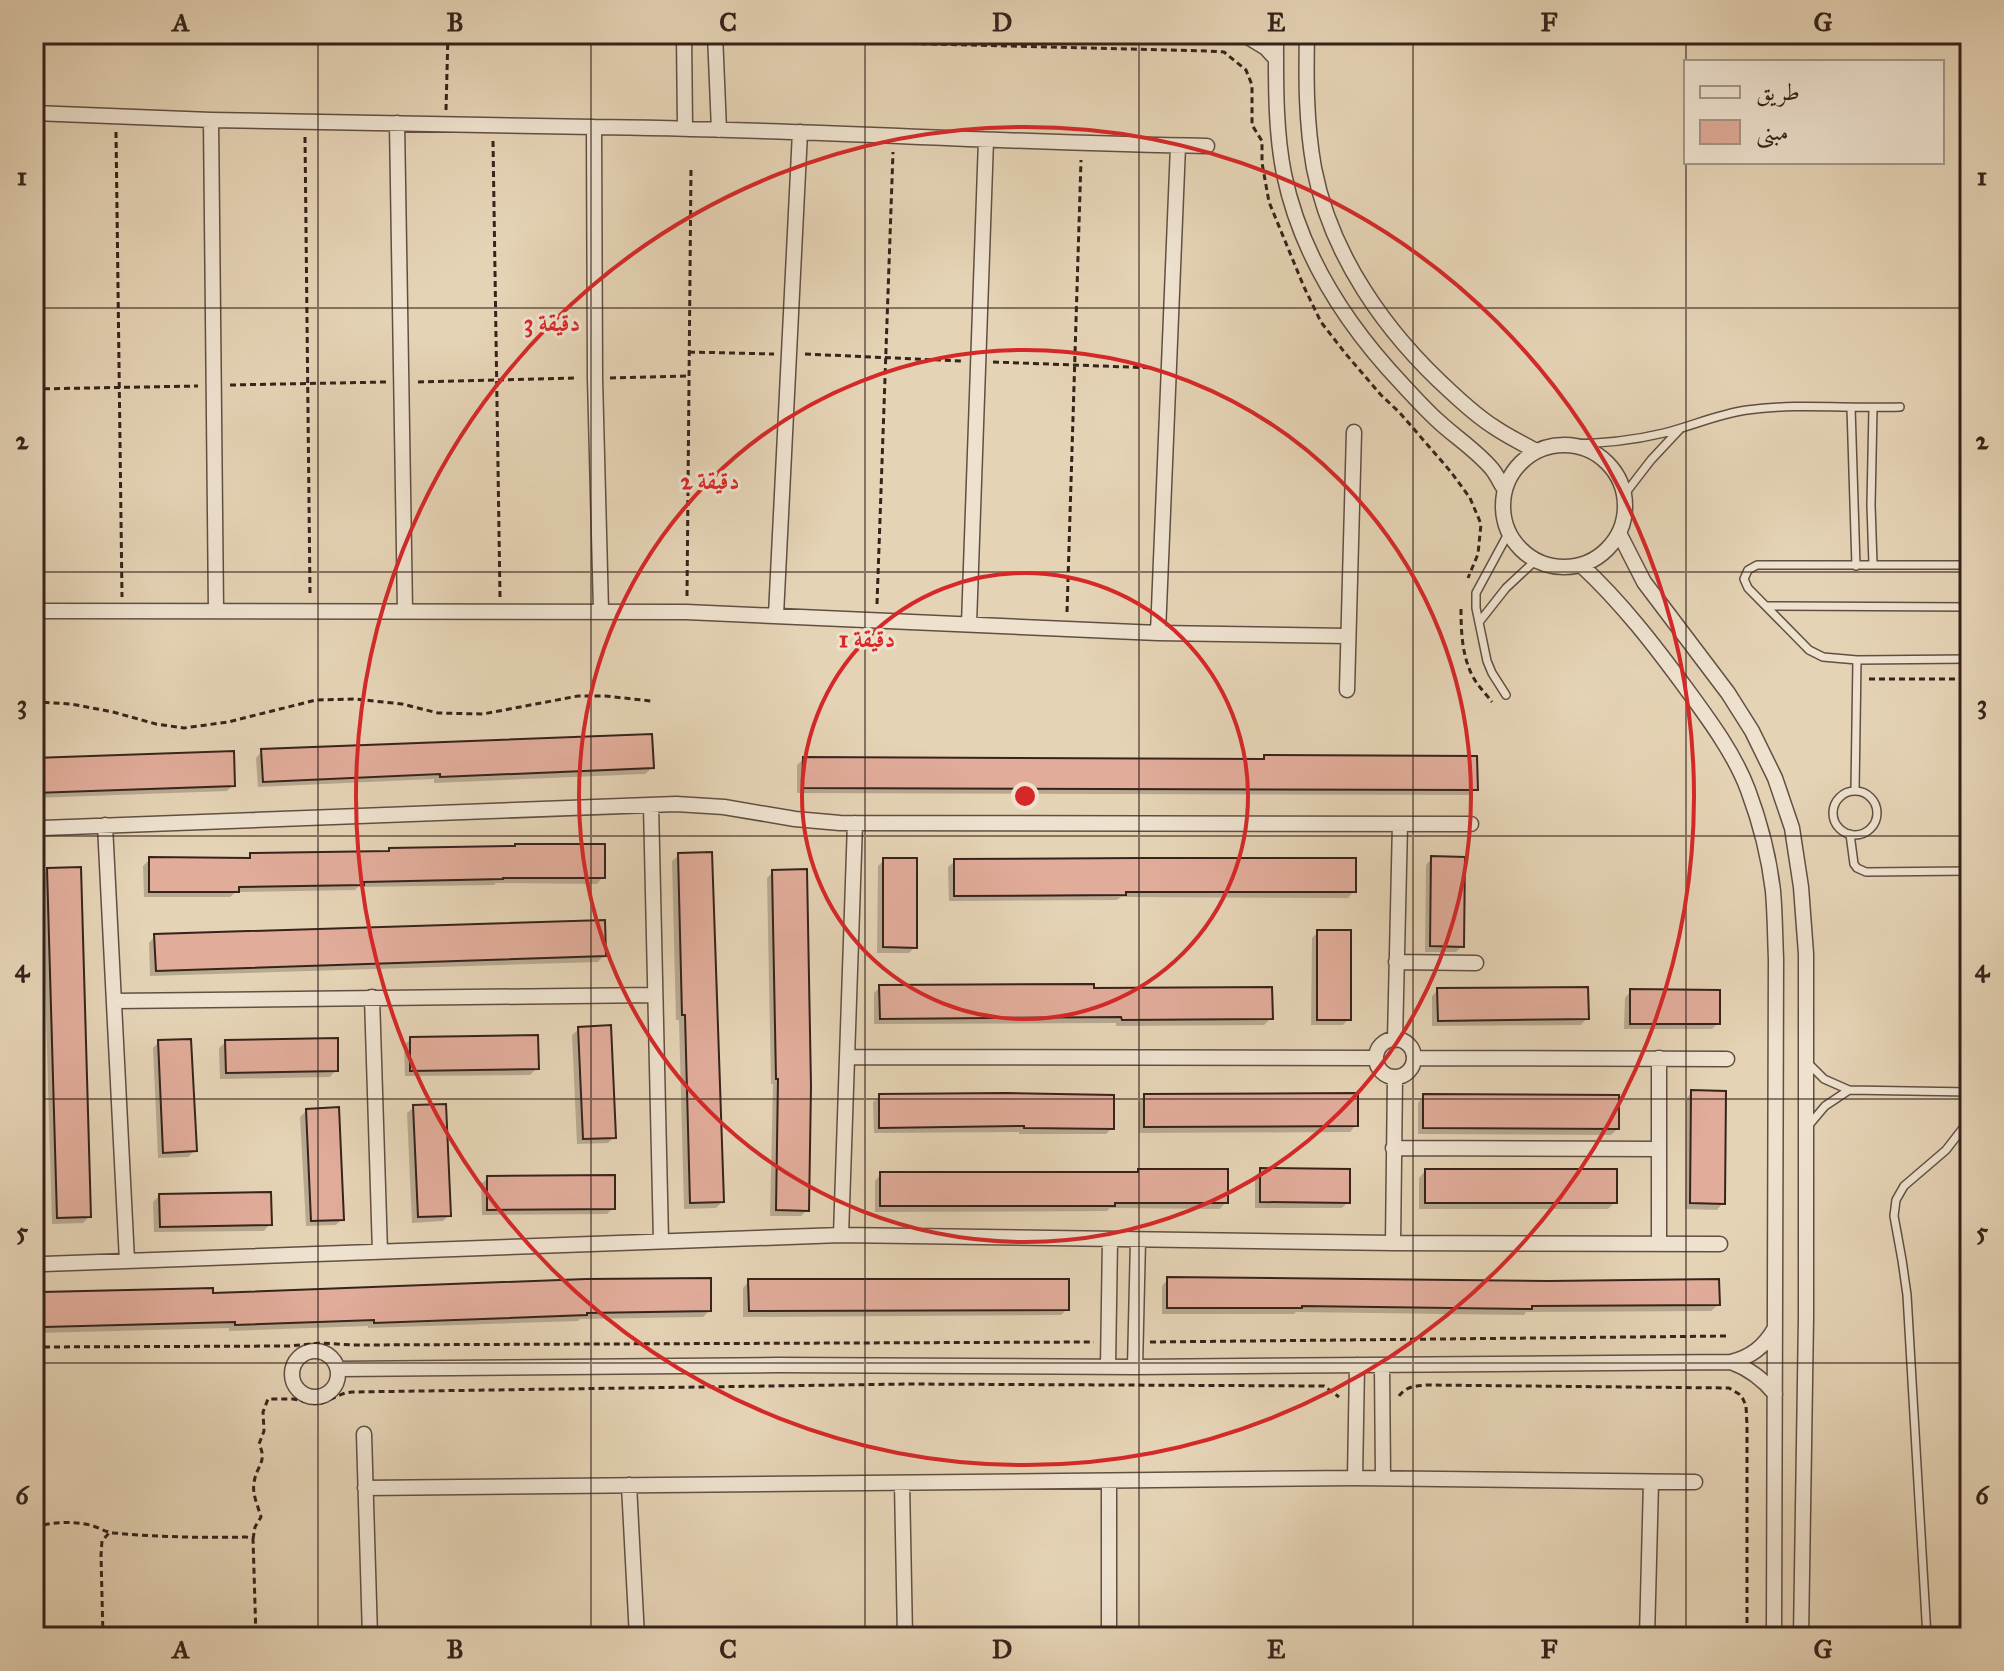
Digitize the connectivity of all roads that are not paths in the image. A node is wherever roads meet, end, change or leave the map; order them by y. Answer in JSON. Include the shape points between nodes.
{"nodes":[{"id":1,"x":1243,"y":34,"type":"edge"},
{"id":2,"x":1276,"y":34,"type":"edge"},
{"id":3,"x":1307,"y":34,"type":"edge"},
{"id":4,"x":684,"y":35,"type":"edge"},
{"id":5,"x":716,"y":36,"type":"edge"},
{"id":6,"x":1276,"y":59,"type":"junction"},
{"id":7,"x":34,"y":113,"type":"edge"},
{"id":8,"x":211,"y":120,"type":"junction"},
{"id":9,"x":397,"y":123,"type":"junction"},
{"id":10,"x":594,"y":127,"type":"junction"},
{"id":11,"x":685,"y":128,"type":"junction"},
{"id":12,"x":719,"y":130,"type":"junction"},
{"id":13,"x":800,"y":132,"type":"junction"},
{"id":14,"x":986,"y":140,"type":"junction"},
{"id":15,"x":1178,"y":146,"type":"junction"},
{"id":16,"x":1207,"y":146,"type":"dead end"},
{"id":17,"x":1851,"y":407,"type":"junction"},
{"id":18,"x":1900,"y":407,"type":"dead end"},
{"id":19,"x":1873,"y":408,"type":"junction"},
{"id":20,"x":1682,"y":428,"type":"junction"},
{"id":21,"x":1354,"y":432,"type":"dead end"},
{"id":22,"x":1566,"y":444,"type":"junction"},
{"id":23,"x":1536,"y":451,"type":"junction"},
{"id":24,"x":1505,"y":490,"type":"junction"},
{"id":25,"x":1624,"y":495,"type":"junction"},
{"id":26,"x":1509,"y":532,"type":"junction"},
{"id":27,"x":1619,"y":533,"type":"junction"},
{"id":28,"x":1536,"y":560,"type":"junction"},
{"id":29,"x":1873,"y":564,"type":"junction"},
{"id":30,"x":1581,"y":565,"type":"junction"},
{"id":31,"x":1970,"y":565,"type":"edge"},
{"id":32,"x":1856,"y":566,"type":"junction"},
{"id":33,"x":1767,"y":606,"type":"junction"},
{"id":34,"x":1970,"y":607,"type":"edge"},
{"id":35,"x":34,"y":611,"type":"edge"},
{"id":36,"x":216,"y":611,"type":"junction"},
{"id":37,"x":405,"y":611,"type":"junction"},
{"id":38,"x":601,"y":611,"type":"junction"},
{"id":39,"x":776,"y":615,"type":"junction"},
{"id":40,"x":1480,"y":621,"type":"junction"},
{"id":41,"x":969,"y":624,"type":"junction"},
{"id":42,"x":1158,"y":633,"type":"junction"},
{"id":43,"x":1348,"y":636,"type":"junction"},
{"id":44,"x":1970,"y":659,"type":"edge"},
{"id":45,"x":1857,"y":660,"type":"junction"},
{"id":46,"x":1347,"y":690,"type":"dead end"},
{"id":47,"x":1506,"y":695,"type":"dead end"},
{"id":48,"x":1855,"y":791,"type":"junction"},
{"id":49,"x":651,"y":805,"type":"junction"},
{"id":50,"x":855,"y":823,"type":"junction"},
{"id":51,"x":1400,"y":824,"type":"junction"},
{"id":52,"x":1471,"y":824,"type":"dead end"},
{"id":53,"x":105,"y":825,"type":"junction"},
{"id":54,"x":43,"y":828,"type":"dead end"},
{"id":55,"x":1850,"y":834,"type":"junction"},
{"id":56,"x":1970,"y":871,"type":"edge"},
{"id":57,"x":1396,"y":962,"type":"junction"},
{"id":58,"x":1476,"y":963,"type":"dead end"},
{"id":59,"x":655,"y":995,"type":"junction"},
{"id":60,"x":372,"y":997,"type":"junction"},
{"id":61,"x":114,"y":1001,"type":"junction"},
{"id":62,"x":1395,"y":1040,"type":"junction"},
{"id":63,"x":848,"y":1057,"type":"junction"},
{"id":64,"x":1376,"y":1058,"type":"junction"},
{"id":65,"x":1414,"y":1058,"type":"junction"},
{"id":66,"x":1659,"y":1058,"type":"junction"},
{"id":67,"x":1727,"y":1059,"type":"dead end"},
{"id":68,"x":1806,"y":1061,"type":"junction"},
{"id":69,"x":1395,"y":1077,"type":"junction"},
{"id":70,"x":1849,"y":1090,"type":"junction"},
{"id":71,"x":1970,"y":1092,"type":"edge"},
{"id":72,"x":1970,"y":1119,"type":"edge"},
{"id":73,"x":1806,"y":1129,"type":"junction"},
{"id":74,"x":1393,"y":1148,"type":"junction"},
{"id":75,"x":1659,"y":1149,"type":"junction"},
{"id":76,"x":841,"y":1235,"type":"junction"},
{"id":77,"x":1110,"y":1239,"type":"junction"},
{"id":78,"x":1138,"y":1240,"type":"junction"},
{"id":79,"x":661,"y":1241,"type":"junction"},
{"id":80,"x":1393,"y":1243,"type":"junction"},
{"id":81,"x":1659,"y":1244,"type":"junction"},
{"id":82,"x":1720,"y":1244,"type":"dead end"},
{"id":83,"x":380,"y":1252,"type":"junction"},
{"id":84,"x":127,"y":1261,"type":"junction"},
{"id":85,"x":44,"y":1264,"type":"dead end"},
{"id":86,"x":1775,"y":1328,"type":"junction"},
{"id":87,"x":1731,"y":1362,"type":"junction"},
{"id":88,"x":1357,"y":1365,"type":"junction"},
{"id":89,"x":1382,"y":1365,"type":"junction"},
{"id":90,"x":1108,"y":1367,"type":"junction"},
{"id":91,"x":1135,"y":1367,"type":"junction"},
{"id":92,"x":338,"y":1369,"type":"dead end"},
{"id":93,"x":1775,"y":1394,"type":"junction"},
{"id":94,"x":364,"y":1434,"type":"dead end"},
{"id":95,"x":1355,"y":1478,"type":"junction"},
{"id":96,"x":1383,"y":1478,"type":"junction"},
{"id":97,"x":1109,"y":1481,"type":"junction"},
{"id":98,"x":1651,"y":1482,"type":"junction"},
{"id":99,"x":1695,"y":1482,"type":"dead end"},
{"id":100,"x":902,"y":1483,"type":"junction"},
{"id":101,"x":629,"y":1485,"type":"junction"},
{"id":102,"x":365,"y":1488,"type":"junction"},
{"id":103,"x":370,"y":1637,"type":"edge"},
{"id":104,"x":637,"y":1637,"type":"edge"},
{"id":105,"x":905,"y":1637,"type":"edge"},
{"id":106,"x":1109,"y":1637,"type":"edge"},
{"id":107,"x":1647,"y":1637,"type":"edge"},
{"id":108,"x":1774,"y":1637,"type":"edge"},
{"id":109,"x":1801,"y":1637,"type":"edge"},
{"id":110,"x":1927,"y":1637,"type":"edge"}],
"edges":[{"from":1,"to":6,"type":"street"},
{"from":2,"to":6,"type":"street"},
{"from":3,"to":23,"type":"street","via":[[1314,169],[1354,275],[1426,369],[1482,419]]},
{"from":4,"to":11,"type":"street"},
{"from":5,"to":12,"type":"street"},
{"from":6,"to":24,"type":"street","via":[[1284,174],[1307,246],[1325,282],[1375,355],[1492,469]]},
{"from":7,"to":8,"type":"street"},
{"from":8,"to":9,"type":"street"},
{"from":8,"to":36,"type":"street"},
{"from":9,"to":10,"type":"street"},
{"from":9,"to":37,"type":"street"},
{"from":10,"to":11,"type":"street"},
{"from":10,"to":38,"type":"street"},
{"from":11,"to":12,"type":"street"},
{"from":12,"to":13,"type":"street"},
{"from":13,"to":14,"type":"street"},
{"from":13,"to":39,"type":"street"},
{"from":14,"to":15,"type":"street"},
{"from":14,"to":41,"type":"street"},
{"from":15,"to":16,"type":"street"},
{"from":15,"to":42,"type":"street"},
{"from":17,"to":19,"type":"lane"},
{"from":17,"to":20,"type":"lane","via":[[1759,408]]},
{"from":17,"to":32,"type":"lane"},
{"from":18,"to":19,"type":"lane"},
{"from":19,"to":29,"type":"lane"},
{"from":20,"to":22,"type":"lane","via":[[1613,442]]},
{"from":20,"to":25,"type":"lane"},
{"from":21,"to":43,"type":"street"},
{"from":22,"to":23,"type":"street"},
{"from":22,"to":25,"type":"street","via":[[1604,459],[1621,481]]},
{"from":23,"to":24,"type":"street","via":[[1522,460]]},
{"from":24,"to":26,"type":"street"},
{"from":25,"to":27,"type":"street"},
{"from":26,"to":28,"type":"street"},
{"from":26,"to":40,"type":"lane","via":[[1476,593]]},
{"from":27,"to":30,"type":"street","via":[[1604,553]]},
{"from":27,"to":68,"type":"street","via":[[1644,582],[1728,693],[1775,778],[1792,828],[1801,887]]},
{"from":28,"to":30,"type":"street","via":[[1558,567]]},
{"from":28,"to":40,"type":"lane"},
{"from":29,"to":31,"type":"lane"},
{"from":29,"to":32,"type":"lane"},
{"from":30,"to":86,"type":"street","via":[[1611,593],[1704,712],[1747,788],[1763,836],[1773,890],[1776,959]]},
{"from":32,"to":33,"type":"lane","via":[[1752,567],[1745,584]]},
{"from":33,"to":34,"type":"lane"},
{"from":33,"to":45,"type":"lane","via":[[1814,653]]},
{"from":35,"to":36,"type":"street"},
{"from":36,"to":37,"type":"street"},
{"from":37,"to":38,"type":"street"},
{"from":38,"to":39,"type":"street"},
{"from":39,"to":41,"type":"street"},
{"from":40,"to":47,"type":"lane","via":[[1487,661]]},
{"from":41,"to":42,"type":"street"},
{"from":42,"to":43,"type":"street"},
{"from":43,"to":46,"type":"street"},
{"from":44,"to":45,"type":"lane"},
{"from":45,"to":48,"type":"lane"},
{"from":48,"to":55,"type":"lane","via":[[1842,795],[1833,806],[1834,821]]},
{"from":48,"to":55,"type":"lane","via":[[1869,796],[1877,816],[1870,829]]},
{"from":49,"to":50,"type":"street","via":[[724,807]]},
{"from":49,"to":53,"type":"street"},
{"from":49,"to":59,"type":"street"},
{"from":50,"to":51,"type":"street"},
{"from":50,"to":63,"type":"street"},
{"from":51,"to":52,"type":"street"},
{"from":51,"to":57,"type":"street"},
{"from":53,"to":54,"type":"street"},
{"from":53,"to":61,"type":"street"},
{"from":55,"to":56,"type":"lane","via":[[1854,864],[1866,872]]},
{"from":57,"to":58,"type":"street"},
{"from":57,"to":62,"type":"street"},
{"from":59,"to":60,"type":"street"},
{"from":59,"to":79,"type":"street"},
{"from":60,"to":61,"type":"street"},
{"from":60,"to":83,"type":"street"},
{"from":61,"to":84,"type":"street"},
{"from":62,"to":64,"type":"street","via":[[1384,1043]]},
{"from":62,"to":65,"type":"street","via":[[1406,1043]]},
{"from":63,"to":64,"type":"street"},
{"from":63,"to":76,"type":"street"},
{"from":64,"to":69,"type":"street","via":[[1384,1074]]},
{"from":65,"to":66,"type":"street"},
{"from":65,"to":69,"type":"street","via":[[1406,1074]]},
{"from":66,"to":67,"type":"street"},
{"from":66,"to":75,"type":"street"},
{"from":68,"to":70,"type":"lane","via":[[1824,1079]]},
{"from":68,"to":73,"type":"street"},
{"from":69,"to":74,"type":"street"},
{"from":70,"to":71,"type":"lane"},
{"from":70,"to":73,"type":"lane","via":[[1825,1106]]},
{"from":72,"to":110,"type":"lane","via":[[1946,1150],[1904,1186],[1894,1208],[1907,1295]]},
{"from":73,"to":109,"type":"street"},
{"from":74,"to":75,"type":"street"},
{"from":74,"to":80,"type":"street"},
{"from":75,"to":81,"type":"street"},
{"from":76,"to":77,"type":"street"},
{"from":76,"to":79,"type":"street"},
{"from":77,"to":78,"type":"street"},
{"from":77,"to":90,"type":"street"},
{"from":78,"to":80,"type":"street"},
{"from":78,"to":91,"type":"street"},
{"from":79,"to":83,"type":"street"},
{"from":80,"to":81,"type":"street"},
{"from":81,"to":82,"type":"street"},
{"from":83,"to":84,"type":"street"},
{"from":84,"to":85,"type":"street"},
{"from":86,"to":87,"type":"street","via":[[1753,1354]]},
{"from":86,"to":93,"type":"street"},
{"from":87,"to":89,"type":"street"},
{"from":87,"to":93,"type":"street","via":[[1751,1371]]},
{"from":88,"to":89,"type":"street"},
{"from":88,"to":91,"type":"street"},
{"from":88,"to":95,"type":"street"},
{"from":89,"to":96,"type":"street"},
{"from":90,"to":91,"type":"street"},
{"from":90,"to":92,"type":"street"},
{"from":93,"to":108,"type":"street"},
{"from":94,"to":102,"type":"street"},
{"from":95,"to":96,"type":"street"},
{"from":95,"to":97,"type":"street"},
{"from":96,"to":98,"type":"street"},
{"from":97,"to":100,"type":"street"},
{"from":97,"to":106,"type":"street"},
{"from":98,"to":99,"type":"street"},
{"from":98,"to":107,"type":"street"},
{"from":100,"to":101,"type":"street"},
{"from":100,"to":105,"type":"street"},
{"from":101,"to":102,"type":"street"},
{"from":101,"to":104,"type":"street"},
{"from":102,"to":103,"type":"street"}]}
